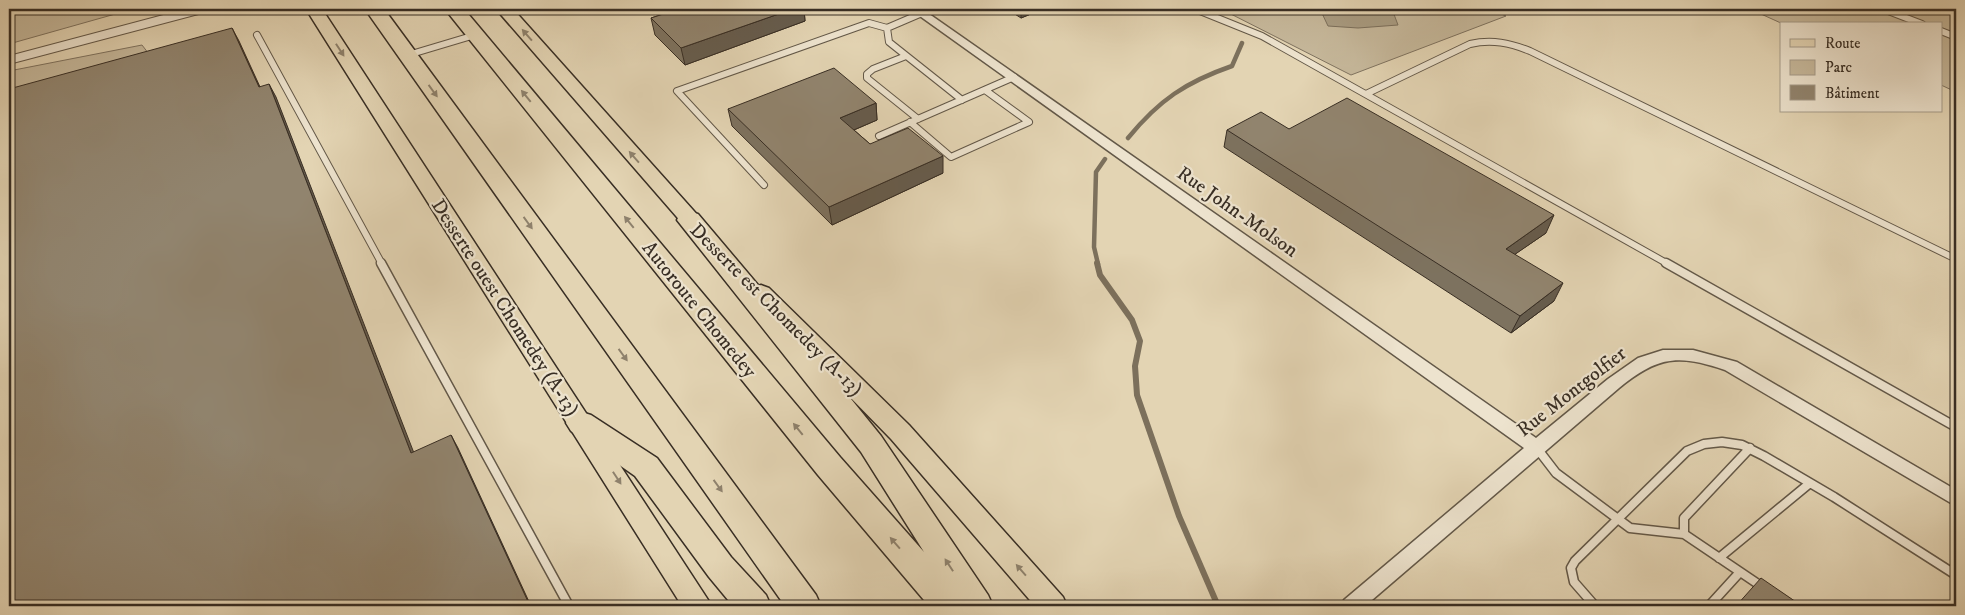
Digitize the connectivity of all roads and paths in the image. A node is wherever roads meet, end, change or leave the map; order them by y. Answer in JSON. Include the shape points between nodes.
{"nodes":[{"id":1,"x":201,"y":9,"type":"edge"},
{"id":2,"x":314,"y":9,"type":"edge"},
{"id":3,"x":374,"y":9,"type":"edge"},
{"id":4,"x":454,"y":9,"type":"edge"},
{"id":5,"x":504,"y":9,"type":"edge"},
{"id":6,"x":1195,"y":9,"type":"edge"},
{"id":7,"x":1883,"y":9,"type":"edge"},
{"id":8,"x":919,"y":11,"type":"edge"},
{"id":9,"x":1917,"y":22,"type":"edge"},
{"id":10,"x":887,"y":28,"type":"junction"},
{"id":11,"x":1942,"y":31,"type":"edge"},
{"id":12,"x":257,"y":35,"type":"dead end"},
{"id":13,"x":475,"y":35,"type":"junction"},
{"id":14,"x":1956,"y":37,"type":"edge"},
{"id":15,"x":407,"y":56,"type":"junction"},
{"id":16,"x":906,"y":56,"type":"junction"},
{"id":17,"x":9,"y":60,"type":"edge"},
{"id":18,"x":1014,"y":77,"type":"junction"},
{"id":19,"x":985,"y":90,"type":"junction"},
{"id":20,"x":1366,"y":94,"type":"junction"},
{"id":21,"x":962,"y":100,"type":"junction"},
{"id":22,"x":918,"y":119,"type":"junction"},
{"id":23,"x":910,"y":122,"type":"junction"},
{"id":24,"x":879,"y":136,"type":"dead end"},
{"id":25,"x":764,"y":185,"type":"dead end"},
{"id":26,"x":689,"y":220,"type":"junction"},
{"id":27,"x":1956,"y":259,"type":"edge"},
{"id":28,"x":581,"y":423,"type":"junction"},
{"id":29,"x":1956,"y":427,"type":"edge"},
{"id":30,"x":1536,"y":447,"type":"junction"},
{"id":31,"x":1750,"y":448,"type":"junction"},
{"id":32,"x":1810,"y":483,"type":"junction"},
{"id":33,"x":1956,"y":499,"type":"edge"},
{"id":34,"x":1619,"y":520,"type":"junction"},
{"id":35,"x":1684,"y":534,"type":"junction"},
{"id":36,"x":1719,"y":558,"type":"junction"},
{"id":37,"x":1740,"y":572,"type":"junction"},
{"id":38,"x":1956,"y":575,"type":"edge"},
{"id":39,"x":1776,"y":596,"type":"edge"},
{"id":40,"x":569,"y":606,"type":"edge"},
{"id":41,"x":698,"y":606,"type":"edge"},
{"id":42,"x":754,"y":606,"type":"edge"},
{"id":43,"x":804,"y":606,"type":"edge"},
{"id":44,"x":950,"y":606,"type":"edge"},
{"id":45,"x":976,"y":606,"type":"edge"},
{"id":46,"x":1053,"y":606,"type":"edge"},
{"id":47,"x":1351,"y":606,"type":"edge"},
{"id":48,"x":1596,"y":606,"type":"edge"},
{"id":49,"x":1708,"y":606,"type":"edge"}],
"edges":[{"from":1,"to":17,"type":"street"},
{"from":2,"to":28,"type":"main road","name":"Desserte ouest Chomedey (A-13)","one_way":true},
{"from":3,"to":15,"type":"highway"},
{"from":4,"to":13,"type":"highway","name":"Autoroute Chomedey"},
{"from":26,"to":5,"type":"main road","name":"Desserte est Chomedey (A-13)","one_way":true},
{"from":6,"to":20,"type":"lane","via":[[1262,36]]},
{"from":7,"to":9,"type":"lane"},
{"from":8,"to":10,"type":"lane"},
{"from":8,"to":18,"type":"street","name":"Rue John-Molson"},
{"from":10,"to":16,"type":"lane","via":[[889,42]]},
{"from":10,"to":25,"type":"lane","via":[[869,22],[677,92]]},
{"from":11,"to":14,"type":"lane"},
{"from":12,"to":40,"type":"lane"},
{"from":13,"to":15,"type":"lane"},
{"from":44,"to":13,"type":"highway","name":"Autoroute Chomedey","one_way":true,"via":[[829,466]]},
{"from":15,"to":43,"type":"highway","one_way":true},
{"from":16,"to":21,"type":"lane"},
{"from":16,"to":22,"type":"lane","via":[[873,69],[867,78]]},
{"from":18,"to":19,"type":"lane"},
{"from":18,"to":30,"type":"street","name":"Rue John-Molson"},
{"from":19,"to":21,"type":"lane"},
{"from":19,"to":23,"type":"lane","via":[[1029,122],[951,156]]},
{"from":20,"to":27,"type":"lane","via":[[1470,44],[1508,42]]},
{"from":20,"to":29,"type":"lane"},
{"from":21,"to":22,"type":"lane"},
{"from":22,"to":23,"type":"lane"},
{"from":23,"to":24,"type":"lane"},
{"from":45,"to":26,"type":"highway","one_way":true,"via":[[871,444]]},
{"from":46,"to":26,"type":"main road","name":"Desserte est Chomedey (A-13)","one_way":true,"via":[[900,432]]},
{"from":28,"to":41,"type":"main road","name":"Desserte ouest Chomedey (A-13)","one_way":true},
{"from":28,"to":42,"type":"highway","via":[[646,467],[720,567]]},
{"from":30,"to":33,"type":"street","name":"Rue Montgolfier","via":[[1644,362],[1669,355],[1697,356],[1732,366],[1749,375]]},
{"from":30,"to":34,"type":"lane","via":[[1556,473]]},
{"from":30,"to":47,"type":"street","name":"Rue Montgolfier"},
{"from":31,"to":32,"type":"lane"},
{"from":31,"to":34,"type":"lane","via":[[1736,443],[1713,442],[1687,451]]},
{"from":31,"to":35,"type":"lane","via":[[1684,518]]},
{"from":32,"to":36,"type":"lane"},
{"from":32,"to":38,"type":"lane"},
{"from":34,"to":35,"type":"lane","via":[[1630,528]]},
{"from":34,"to":48,"type":"lane","via":[[1571,568],[1574,582]]},
{"from":35,"to":36,"type":"lane"},
{"from":36,"to":37,"type":"lane"},
{"from":37,"to":39,"type":"lane"},
{"from":37,"to":49,"type":"lane"}]}
